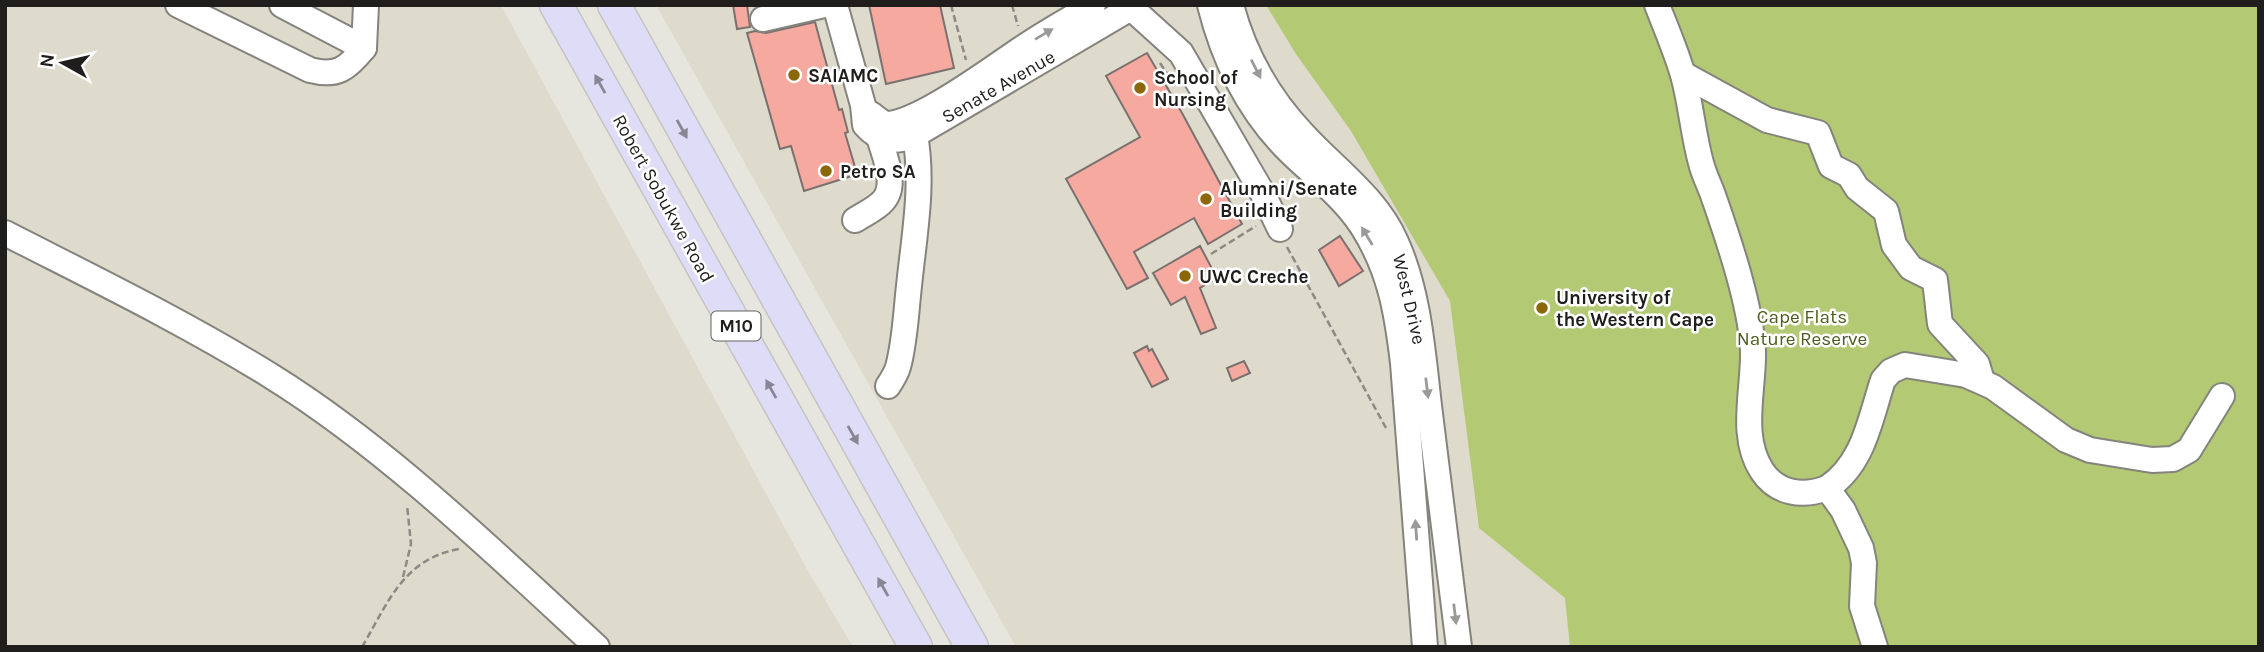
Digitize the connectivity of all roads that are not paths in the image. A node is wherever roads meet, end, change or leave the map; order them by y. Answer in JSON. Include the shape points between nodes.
{"nodes":[{"id":1,"x":178,"y":5,"type":"edge"},
{"id":2,"x":282,"y":5,"type":"edge"},
{"id":3,"x":366,"y":5,"type":"edge"},
{"id":4,"x":556,"y":5,"type":"edge"},
{"id":5,"x":614,"y":5,"type":"edge"},
{"id":6,"x":824,"y":5,"type":"edge"},
{"id":7,"x":835,"y":5,"type":"edge"},
{"id":8,"x":1093,"y":5,"type":"edge"},
{"id":9,"x":1210,"y":5,"type":"edge"},
{"id":10,"x":1231,"y":5,"type":"edge"},
{"id":11,"x":1657,"y":5,"type":"edge"},
{"id":12,"x":1131,"y":6,"type":"edge"},
{"id":13,"x":763,"y":19,"type":"dead end"},
{"id":14,"x":364,"y":48,"type":"junction"},
{"id":15,"x":993,"y":68,"type":"junction"},
{"id":16,"x":1683,"y":74,"type":"junction"},
{"id":17,"x":863,"y":112,"type":"junction"},
{"id":18,"x":915,"y":135,"type":"junction"},
{"id":19,"x":879,"y":137,"type":"junction"},
{"id":20,"x":855,"y":220,"type":"dead end"},
{"id":21,"x":5,"y":233,"type":"edge"},
{"id":22,"x":1284,"y":238,"type":"road end"},
{"id":23,"x":1982,"y":380,"type":"junction"},
{"id":24,"x":888,"y":386,"type":"dead end"},
{"id":25,"x":2222,"y":396,"type":"dead end"},
{"id":26,"x":1827,"y":488,"type":"junction"},
{"id":27,"x":597,"y":647,"type":"edge"},
{"id":28,"x":916,"y":647,"type":"edge"},
{"id":29,"x":972,"y":647,"type":"edge"},
{"id":30,"x":1425,"y":647,"type":"edge"},
{"id":31,"x":1459,"y":647,"type":"edge"},
{"id":32,"x":1875,"y":647,"type":"edge"}],
"edges":[{"from":1,"to":14,"type":"lane","via":[[325,74],[352,63]]},
{"from":2,"to":14,"type":"lane"},
{"from":3,"to":14,"type":"lane"},
{"from":28,"to":4,"type":"main road","name":"Robert Sobukwe Road","number":"M10","one_way":true},
{"from":5,"to":29,"type":"main road","number":"M10","one_way":true},
{"from":6,"to":13,"type":"lane"},
{"from":7,"to":17,"type":"lane"},
{"from":15,"to":8,"type":"lane","name":"Senate Avenue","one_way":true},
{"from":30,"to":9,"type":"lane","name":"West Drive","one_way":true,"via":[[1403,363],[1389,280],[1344,201],[1262,120],[1226,55]]},
{"from":10,"to":31,"type":"lane","name":"West Drive","one_way":true,"via":[[1259,76],[1282,110],[1359,189],[1396,242],[1417,315]]},
{"from":11,"to":16,"type":"lane"},
{"from":12,"to":15,"type":"lane","name":"Senate Avenue"},
{"from":12,"to":22,"type":"lane","via":[[1181,53]]},
{"from":15,"to":17,"type":"lane","name":"Senate Avenue","via":[[896,123],[884,124]]},
{"from":15,"to":18,"type":"lane","name":"Senate Avenue"},
{"from":16,"to":23,"type":"lane","via":[[1767,120],[1818,133],[1831,166],[1849,175],[1857,188],[1886,211],[1894,245],[1911,268],[1934,281],[1940,324],[1977,364]]},
{"from":16,"to":26,"type":"lane","via":[[1701,163],[1750,321],[1753,454],[1762,471],[1780,488],[1796,493]]},
{"from":17,"to":19,"type":"lane","via":[[865,125]]},
{"from":18,"to":19,"type":"lane","name":"Senate Avenue","via":[[893,141]]},
{"from":18,"to":24,"type":"lane","via":[[919,192],[899,365]]},
{"from":19,"to":20,"type":"lane","via":[[888,171],[888,196]]},
{"from":21,"to":27,"type":"lane","via":[[176,322],[272,377],[348,429]]},
{"from":23,"to":25,"type":"lane","via":[[2066,440],[2090,450],[2152,460],[2181,457],[2189,450]]},
{"from":23,"to":26,"type":"lane","via":[[1912,366],[1891,371],[1883,380],[1854,463]]},
{"from":26,"to":32,"type":"lane","via":[[1861,548],[1862,606]]}]}
